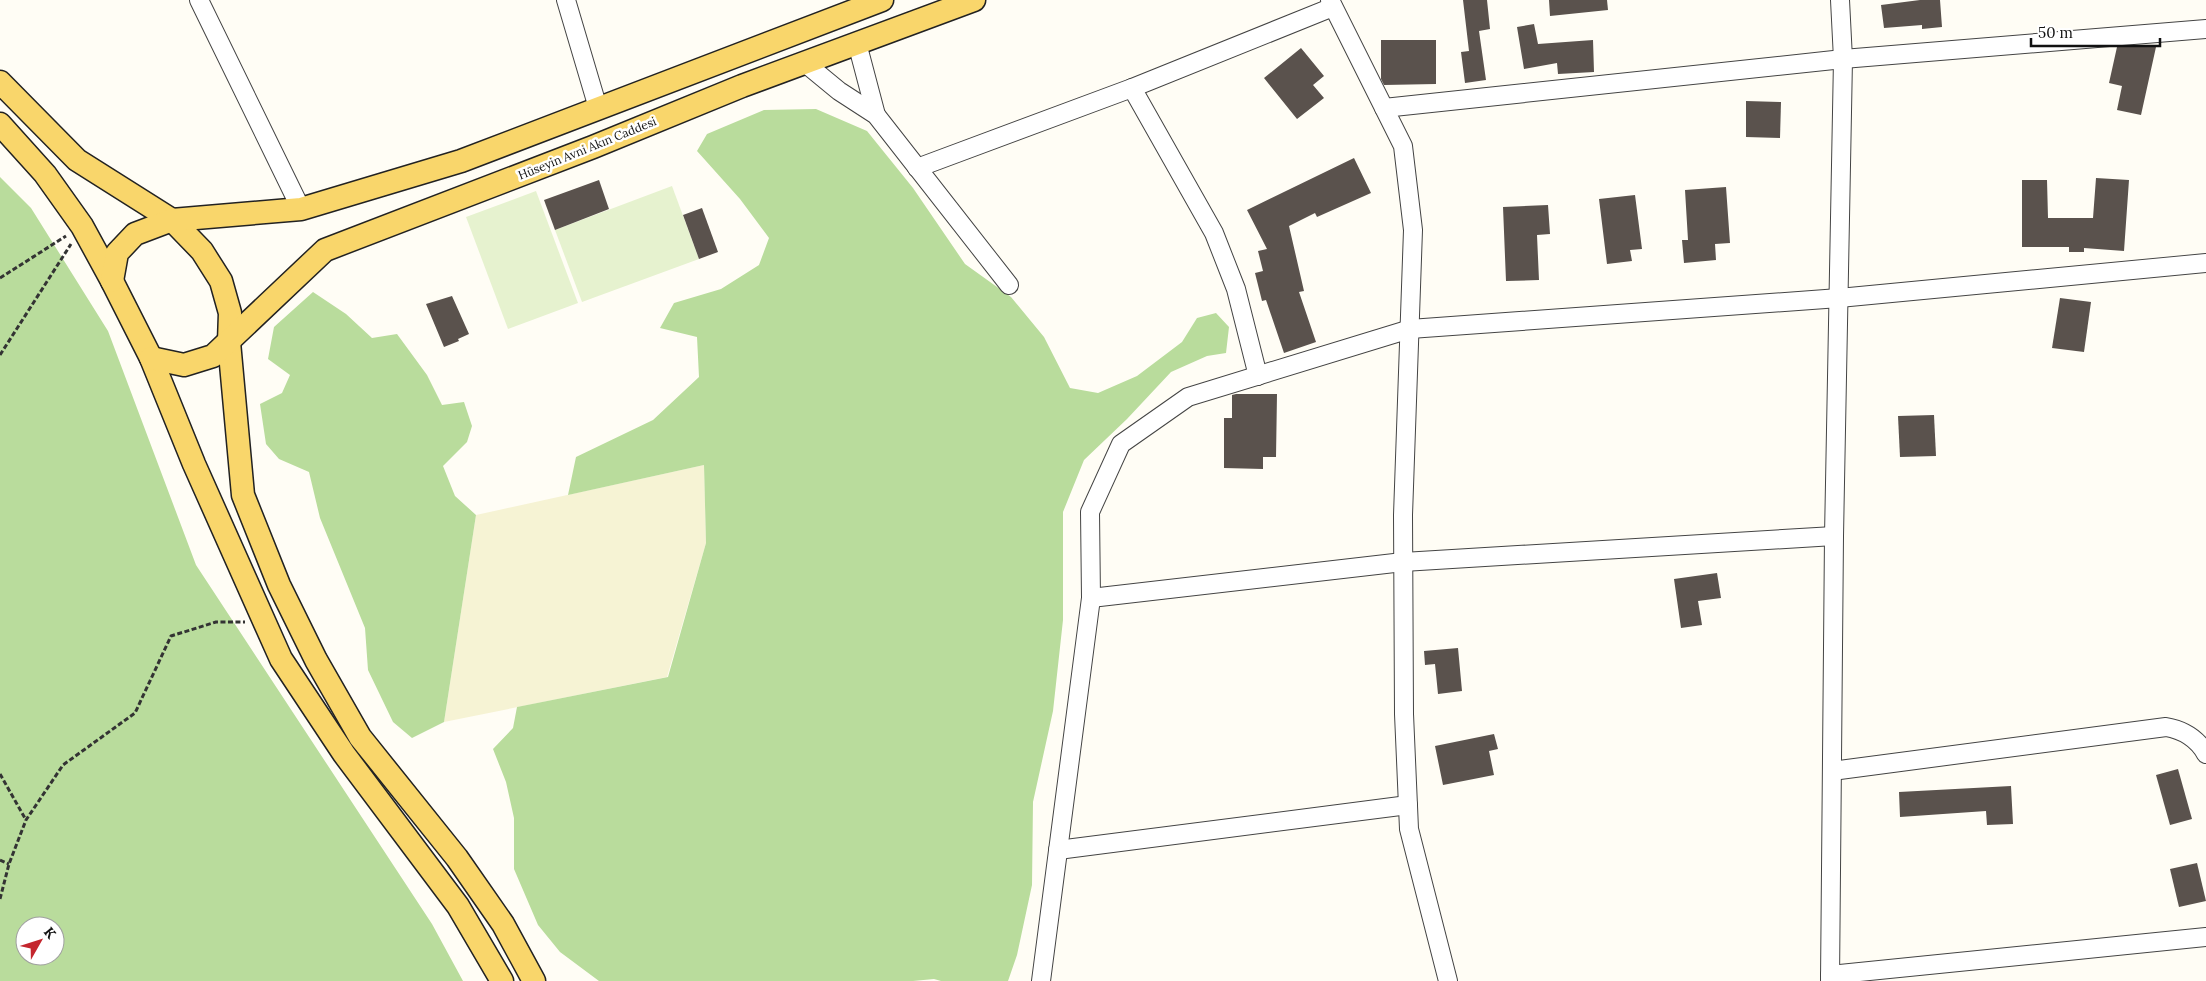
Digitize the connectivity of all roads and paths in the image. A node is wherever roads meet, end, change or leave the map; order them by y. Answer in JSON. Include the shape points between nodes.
{"nodes":[{"id":1,"x":198,"y":0,"type":"edge"},
{"id":2,"x":566,"y":0,"type":"edge"},
{"id":3,"x":882,"y":0,"type":"edge"},
{"id":4,"x":974,"y":0,"type":"edge"},
{"id":5,"x":1840,"y":0,"type":"edge"},
{"id":6,"x":1332,"y":4,"type":"edge"},
{"id":7,"x":2206,"y":29,"type":"edge"},
{"id":8,"x":857,"y":43,"type":"junction"},
{"id":9,"x":1843,"y":59,"type":"junction"},
{"id":10,"x":805,"y":63,"type":"junction"},
{"id":11,"x":0,"y":82,"type":"edge"},
{"id":12,"x":1132,"y":88,"type":"junction"},
{"id":13,"x":598,"y":108,"type":"junction"},
{"id":14,"x":1384,"y":108,"type":"junction"},
{"id":15,"x":876,"y":115,"type":"junction"},
{"id":16,"x":0,"y":124,"type":"edge"},
{"id":17,"x":917,"y":168,"type":"junction"},
{"id":18,"x":301,"y":209,"type":"junction"},
{"id":19,"x":172,"y":220,"type":"junction"},
{"id":20,"x":82,"y":226,"type":"junction"},
{"id":21,"x":2206,"y":263,"type":"edge"},
{"id":22,"x":0,"y":278,"type":"edge"},
{"id":23,"x":112,"y":281,"type":"junction"},
{"id":24,"x":1008,"y":285,"type":"dead end"},
{"id":25,"x":1839,"y":298,"type":"junction"},
{"id":26,"x":1410,"y":329,"type":"junction"},
{"id":27,"x":229,"y":342,"type":"junction"},
{"id":28,"x":0,"y":355,"type":"edge"},
{"id":29,"x":151,"y":358,"type":"junction"},
{"id":30,"x":1258,"y":376,"type":"junction"},
{"id":31,"x":1834,"y":536,"type":"junction"},
{"id":32,"x":1403,"y":562,"type":"junction"},
{"id":33,"x":1091,"y":598,"type":"junction"},
{"id":34,"x":264,"y":621,"type":"junction"},
{"id":35,"x":2206,"y":754,"type":"edge"},
{"id":36,"x":1832,"y":771,"type":"junction"},
{"id":37,"x":0,"y":774,"type":"edge"},
{"id":38,"x":1408,"y":805,"type":"junction"},
{"id":39,"x":26,"y":820,"type":"junction"},
{"id":40,"x":1058,"y":850,"type":"junction"},
{"id":41,"x":0,"y":860,"type":"edge"},
{"id":42,"x":9,"y":864,"type":"junction"},
{"id":43,"x":0,"y":899,"type":"edge"},
{"id":44,"x":2206,"y":937,"type":"edge"},
{"id":45,"x":1830,"y":978,"type":"edge"},
{"id":46,"x":502,"y":981,"type":"edge"},
{"id":47,"x":534,"y":981,"type":"edge"},
{"id":48,"x":1041,"y":981,"type":"edge"},
{"id":49,"x":1448,"y":981,"type":"edge"}],
"edges":[{"from":1,"to":18,"type":"street"},
{"from":2,"to":13,"type":"street"},
{"from":3,"to":13,"type":"main road"},
{"from":4,"to":8,"type":"main road","name":"Hüseyin Avni Akın Caddesi"},
{"from":5,"to":9,"type":"street"},
{"from":6,"to":12,"type":"street"},
{"from":6,"to":14,"type":"street"},
{"from":7,"to":9,"type":"street"},
{"from":8,"to":10,"type":"main road","name":"Hüseyin Avni Akın Caddesi"},
{"from":8,"to":15,"type":"street"},
{"from":9,"to":14,"type":"street"},
{"from":9,"to":25,"type":"street"},
{"from":10,"to":15,"type":"street"},
{"from":10,"to":27,"type":"main road","name":"Hüseyin Avni Akın Caddesi","via":[[324,250]]},
{"from":11,"to":19,"type":"main road","via":[[77,160]]},
{"from":12,"to":17,"type":"street"},
{"from":12,"to":30,"type":"street","via":[[1214,232],[1236,290]]},
{"from":13,"to":18,"type":"main road","via":[[461,161]]},
{"from":14,"to":26,"type":"street","via":[[1403,146],[1413,230]]},
{"from":15,"to":17,"type":"street"},
{"from":16,"to":20,"type":"main road","via":[[45,174]]},
{"from":17,"to":24,"type":"street"},
{"from":18,"to":19,"type":"main road"},
{"from":19,"to":23,"type":"main road","via":[[135,234],[118,252]]},
{"from":19,"to":27,"type":"main road","via":[[202,251],[221,281],[230,313]]},
{"from":20,"to":22,"type":"path"},
{"from":20,"to":23,"type":"main road"},
{"from":20,"to":28,"type":"path"},
{"from":21,"to":25,"type":"street"},
{"from":23,"to":29,"type":"main road"},
{"from":25,"to":26,"type":"street"},
{"from":25,"to":31,"type":"street"},
{"from":26,"to":30,"type":"street"},
{"from":26,"to":32,"type":"street"},
{"from":27,"to":29,"type":"main road","via":[[213,356],[184,365]]},
{"from":27,"to":47,"type":"main road","via":[[244,495],[279,585],[316,660],[360,737],[456,858],[502,924]]},
{"from":29,"to":34,"type":"main road"},
{"from":30,"to":33,"type":"street","via":[[1188,397],[1120,444],[1090,512]]},
{"from":31,"to":32,"type":"street"},
{"from":31,"to":36,"type":"street"},
{"from":32,"to":33,"type":"street"},
{"from":32,"to":38,"type":"street"},
{"from":33,"to":40,"type":"street"},
{"from":34,"to":39,"type":"path","via":[[216,622],[171,636],[135,713],[63,764]]},
{"from":34,"to":46,"type":"main road","via":[[281,659],[315,711],[458,906]]},
{"from":35,"to":36,"type":"street","via":[[2192,737],[2166,727]]},
{"from":36,"to":45,"type":"street"},
{"from":37,"to":39,"type":"path"},
{"from":38,"to":40,"type":"street"},
{"from":38,"to":49,"type":"street","via":[[1409,828]]},
{"from":39,"to":42,"type":"path"},
{"from":40,"to":48,"type":"street"},
{"from":41,"to":42,"type":"path"},
{"from":42,"to":43,"type":"path"},
{"from":44,"to":45,"type":"street"}]}
